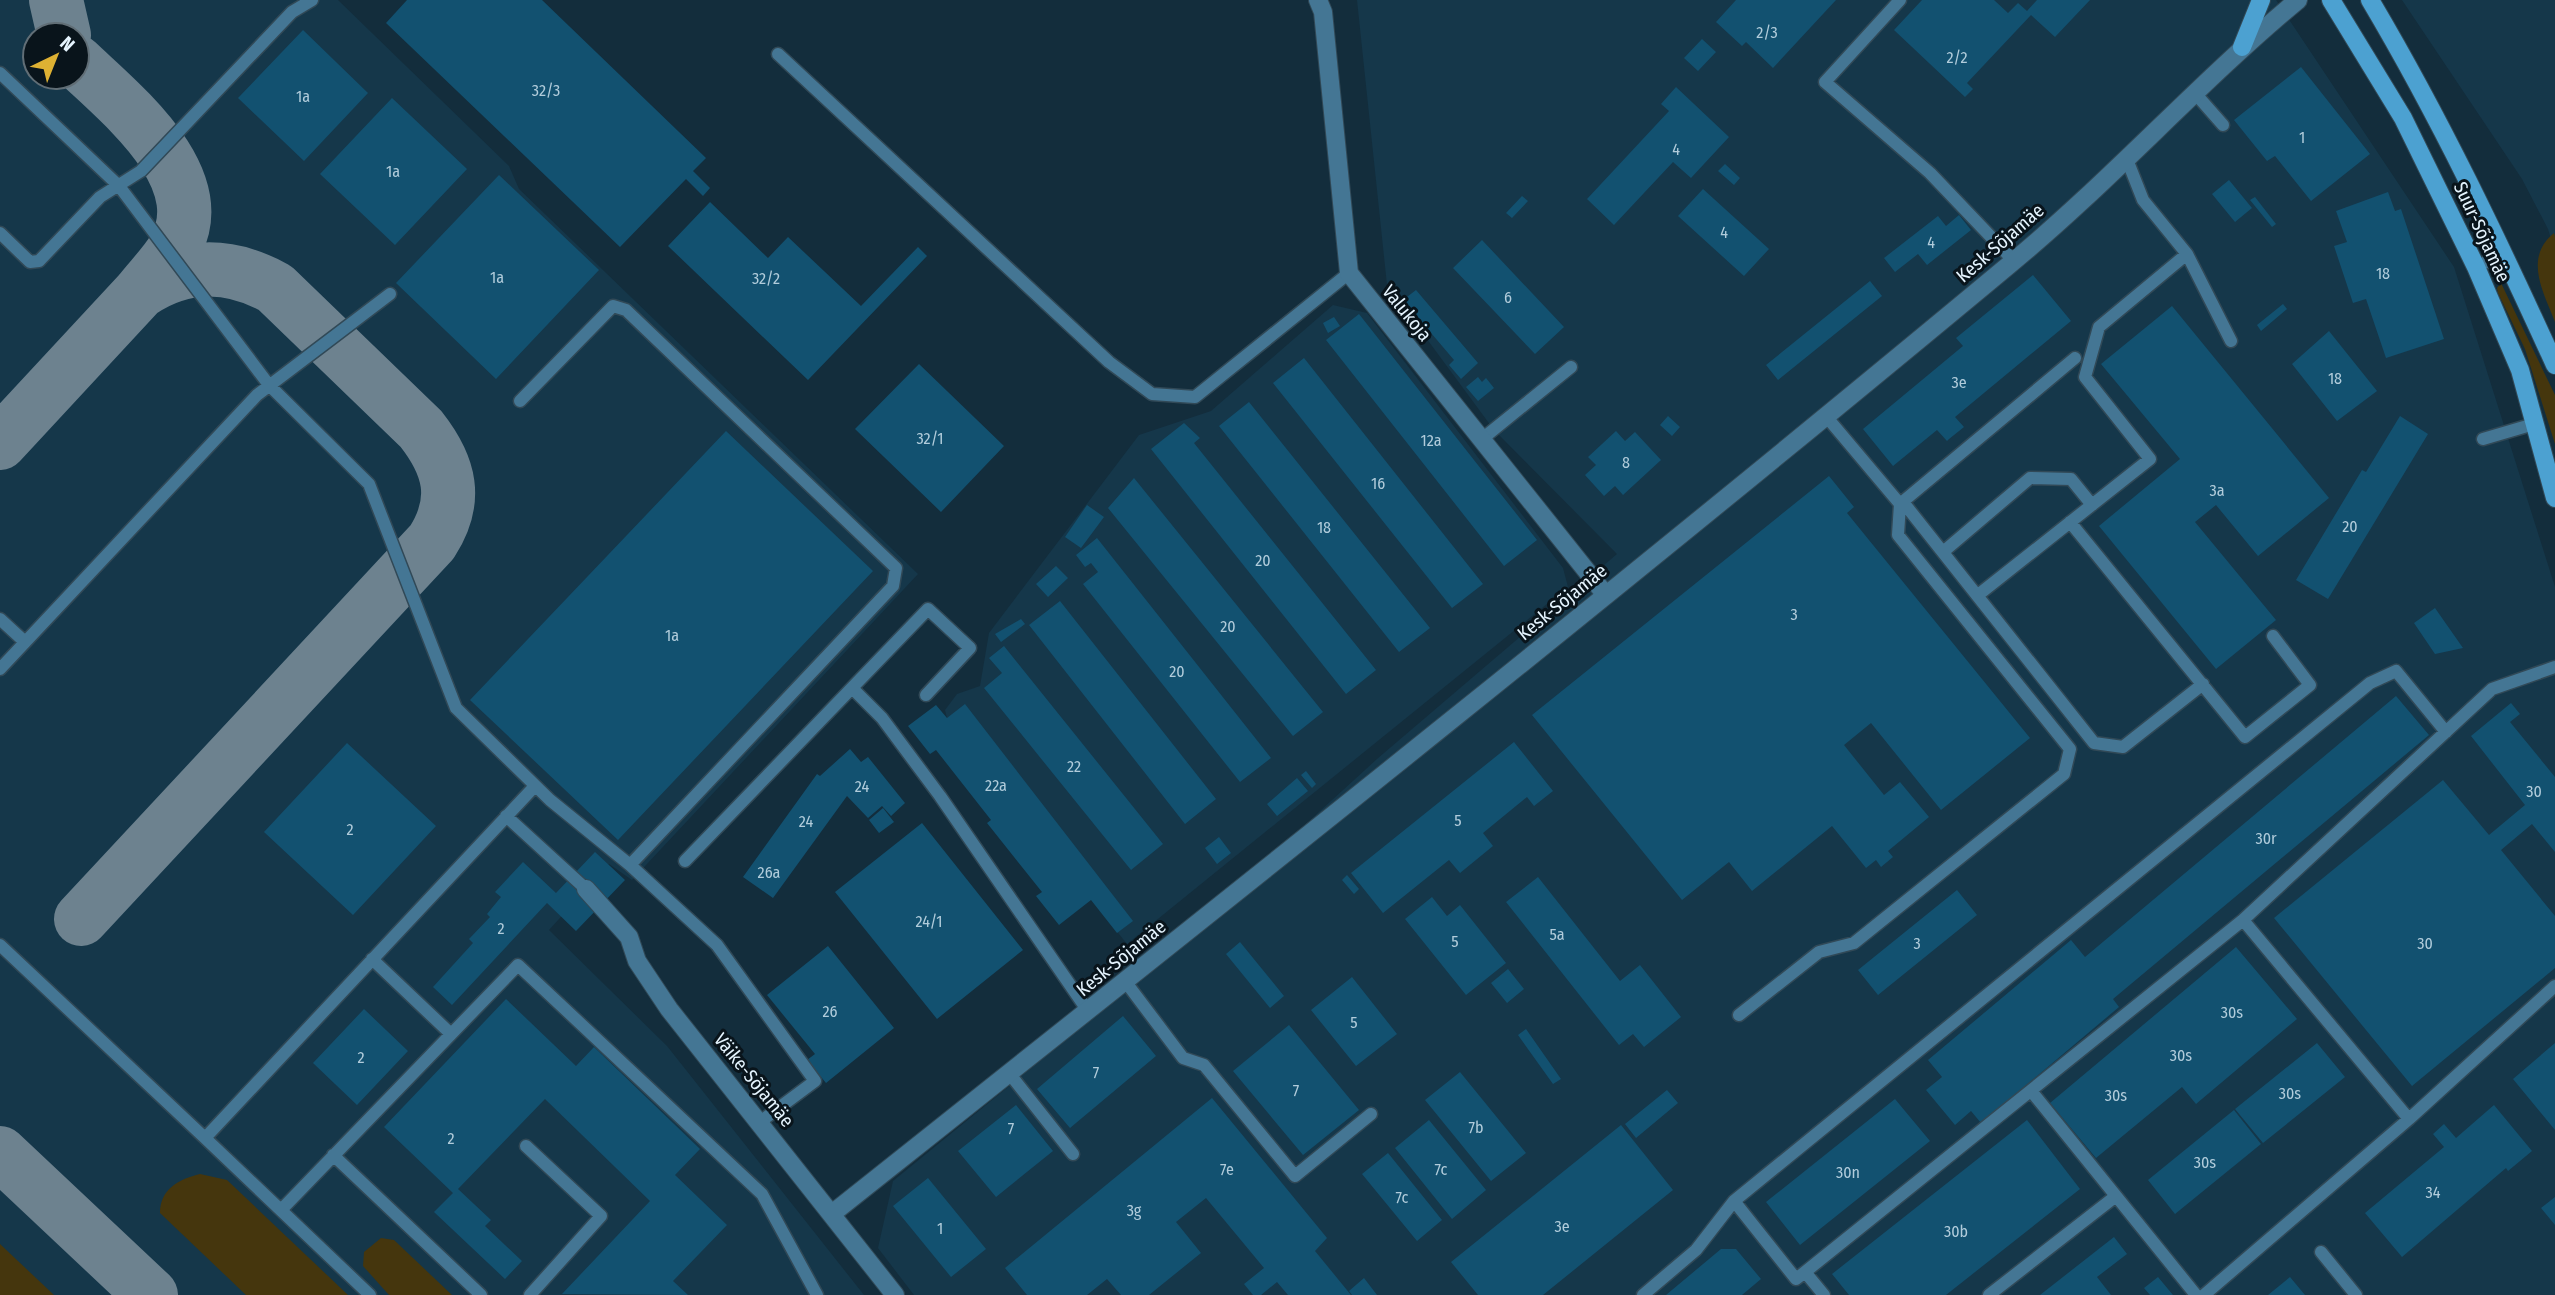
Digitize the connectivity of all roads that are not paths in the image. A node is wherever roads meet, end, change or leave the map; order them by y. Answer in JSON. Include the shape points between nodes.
{"nodes":[{"id":1,"x":312,"y":0,"type":"edge"},
{"id":2,"x":1318,"y":0,"type":"edge"},
{"id":3,"x":1900,"y":0,"type":"edge"},
{"id":4,"x":2261,"y":0,"type":"edge"},
{"id":5,"x":2298,"y":0,"type":"edge"},
{"id":6,"x":2331,"y":0,"type":"edge"},
{"id":7,"x":2370,"y":0,"type":"edge"},
{"id":8,"x":2242,"y":47,"type":"junction"},
{"id":9,"x":778,"y":54,"type":"dead end"},
{"id":10,"x":0,"y":73,"type":"edge"},
{"id":11,"x":2194,"y":92,"type":"junction"},
{"id":12,"x":2222,"y":125,"type":"dead end"},
{"id":13,"x":2126,"y":157,"type":"junction"},
{"id":14,"x":119,"y":186,"type":"junction"},
{"id":15,"x":0,"y":233,"type":"edge"},
{"id":16,"x":2504,"y":253,"type":"junction"},
{"id":17,"x":2188,"y":254,"type":"junction"},
{"id":18,"x":2014,"y":261,"type":"junction"},
{"id":19,"x":2476,"y":267,"type":"junction"},
{"id":20,"x":1349,"y":274,"type":"junction"},
{"id":21,"x":390,"y":294,"type":"dead end"},
{"id":22,"x":2231,"y":341,"type":"dead end"},
{"id":23,"x":2075,"y":358,"type":"dead end"},
{"id":24,"x":2555,"y":365,"type":"edge"},
{"id":25,"x":1571,"y":367,"type":"dead end"},
{"id":26,"x":269,"y":384,"type":"junction"},
{"id":27,"x":520,"y":401,"type":"dead end"},
{"id":28,"x":1825,"y":415,"type":"junction"},
{"id":29,"x":2534,"y":424,"type":"junction"},
{"id":30,"x":1482,"y":439,"type":"junction"},
{"id":31,"x":2483,"y":439,"type":"dead end"},
{"id":32,"x":2555,"y":498,"type":"edge"},
{"id":33,"x":1902,"y":503,"type":"junction"},
{"id":34,"x":2092,"y":505,"type":"junction"},
{"id":35,"x":2070,"y":522,"type":"junction"},
{"id":36,"x":1943,"y":552,"type":"junction"},
{"id":37,"x":1605,"y":594,"type":"junction"},
{"id":38,"x":1978,"y":595,"type":"junction"},
{"id":39,"x":0,"y":619,"type":"edge"},
{"id":40,"x":2273,"y":636,"type":"dead end"},
{"id":41,"x":25,"y":642,"type":"junction"},
{"id":42,"x":2555,"y":667,"type":"edge"},
{"id":43,"x":0,"y":669,"type":"edge"},
{"id":44,"x":2203,"y":684,"type":"junction"},
{"id":45,"x":852,"y":688,"type":"junction"},
{"id":46,"x":926,"y":695,"type":"dead end"},
{"id":47,"x":2446,"y":732,"type":"junction"},
{"id":48,"x":535,"y":786,"type":"junction"},
{"id":49,"x":506,"y":816,"type":"junction"},
{"id":50,"x":685,"y":861,"type":"dead end"},
{"id":51,"x":630,"y":865,"type":"junction"},
{"id":52,"x":586,"y":889,"type":"joint"},
{"id":53,"x":2243,"y":920,"type":"junction"},
{"id":54,"x":0,"y":945,"type":"edge"},
{"id":55,"x":372,"y":959,"type":"junction"},
{"id":56,"x":1125,"y":981,"type":"junction"},
{"id":57,"x":2555,"y":986,"type":"edge"},
{"id":58,"x":1088,"y":1011,"type":"junction"},
{"id":59,"x":1740,"y":1015,"type":"dead end"},
{"id":60,"x":450,"y":1034,"type":"junction"},
{"id":61,"x":1009,"y":1073,"type":"junction"},
{"id":62,"x":2032,"y":1092,"type":"junction"},
{"id":63,"x":1371,"y":1114,"type":"dead end"},
{"id":64,"x":2409,"y":1119,"type":"junction"},
{"id":65,"x":761,"y":1122,"type":"junction"},
{"id":66,"x":205,"y":1138,"type":"junction"},
{"id":67,"x":526,"y":1146,"type":"dead end"},
{"id":68,"x":1073,"y":1154,"type":"dead end"},
{"id":69,"x":333,"y":1155,"type":"junction"},
{"id":70,"x":2116,"y":1196,"type":"junction"},
{"id":71,"x":1734,"y":1201,"type":"junction"},
{"id":72,"x":281,"y":1210,"type":"junction"},
{"id":73,"x":833,"y":1213,"type":"junction"},
{"id":74,"x":2321,"y":1252,"type":"dead end"},
{"id":75,"x":1805,"y":1272,"type":"junction"},
{"id":76,"x":370,"y":1295,"type":"edge"},
{"id":77,"x":481,"y":1295,"type":"edge"},
{"id":78,"x":530,"y":1295,"type":"edge"},
{"id":79,"x":817,"y":1295,"type":"edge"},
{"id":80,"x":895,"y":1295,"type":"edge"},
{"id":81,"x":1643,"y":1295,"type":"edge"},
{"id":82,"x":1824,"y":1295,"type":"edge"},
{"id":83,"x":1989,"y":1295,"type":"edge"},
{"id":84,"x":2196,"y":1295,"type":"edge"},
{"id":85,"x":2204,"y":1295,"type":"edge"},
{"id":86,"x":2356,"y":1295,"type":"edge"}],
"edges":[{"from":1,"to":14,"type":"lane","via":[[292,12],[141,171]]},
{"from":2,"to":20,"type":"street","via":[[1323,12]]},
{"from":3,"to":18,"type":"lane","via":[[1825,82],[1930,173]]},
{"from":4,"to":8,"type":"main road"},
{"from":5,"to":8,"type":"street","name":"Kesk-Sõjamäe"},
{"from":6,"to":19,"type":"main road","name":"Suur-Sõjamäe","via":[[2403,118]]},
{"from":7,"to":16,"type":"main road","name":"Suur-Sõjamäe","via":[[2425,94]]},
{"from":8,"to":11,"type":"street","name":"Kesk-Sõjamäe"},
{"from":9,"to":20,"type":"lane","via":[[1109,362],[1152,394],[1195,397]]},
{"from":10,"to":14,"type":"lane"},
{"from":11,"to":12,"type":"lane"},
{"from":11,"to":13,"type":"street","name":"Kesk-Sõjamäe"},
{"from":13,"to":17,"type":"lane","via":[[2143,200]]},
{"from":13,"to":18,"type":"street","name":"Kesk-Sõjamäe"},
{"from":14,"to":15,"type":"lane","via":[[100,197],[39,261],[30,262]]},
{"from":14,"to":26,"type":"lane"},
{"from":16,"to":19,"type":"lane"},
{"from":16,"to":24,"type":"main road","name":"Suur-Sõjamäe"},
{"from":17,"to":22,"type":"lane"},
{"from":17,"to":34,"type":"lane","via":[[2099,327],[2085,377],[2150,459]]},
{"from":18,"to":28,"type":"street","name":"Kesk-Sõjamäe"},
{"from":19,"to":29,"type":"main road","name":"Suur-Sõjamäe","via":[[2520,370]]},
{"from":20,"to":30,"type":"street","name":"Valukoja"},
{"from":21,"to":26,"type":"lane"},
{"from":23,"to":33,"type":"lane"},
{"from":25,"to":30,"type":"lane"},
{"from":26,"to":41,"type":"lane"},
{"from":26,"to":48,"type":"lane","via":[[369,484],[456,708]]},
{"from":27,"to":51,"type":"lane","via":[[613,306],[626,310],[897,568],[893,586]]},
{"from":28,"to":33,"type":"lane"},
{"from":28,"to":37,"type":"street","name":"Kesk-Sõjamäe"},
{"from":29,"to":31,"type":"lane"},
{"from":29,"to":32,"type":"main road","name":"Suur-Sõjamäe"},
{"from":30,"to":37,"type":"street","name":"Valukoja"},
{"from":33,"to":36,"type":"lane"},
{"from":33,"to":59,"type":"lane","via":[[1898,535],[2070,749],[2064,774],[1854,943],[1819,952]]},
{"from":34,"to":35,"type":"lane"},
{"from":34,"to":36,"type":"lane","via":[[2071,479],[2030,478]]},
{"from":35,"to":38,"type":"lane"},
{"from":35,"to":44,"type":"lane"},
{"from":36,"to":38,"type":"lane"},
{"from":37,"to":56,"type":"street","name":"Kesk-Sõjamäe"},
{"from":38,"to":44,"type":"lane","via":[[2094,743],[2123,747]]},
{"from":39,"to":41,"type":"lane"},
{"from":40,"to":44,"type":"lane","via":[[2311,685],[2245,737]]},
{"from":41,"to":43,"type":"lane"},
{"from":42,"to":47,"type":"lane","via":[[2492,689]]},
{"from":45,"to":46,"type":"lane","via":[[928,609],[970,648]]},
{"from":45,"to":50,"type":"lane"},
{"from":45,"to":58,"type":"lane","via":[[882,718],[940,796]]},
{"from":47,"to":53,"type":"lane"},
{"from":47,"to":71,"type":"lane","via":[[2396,671],[2371,683]]},
{"from":48,"to":49,"type":"lane"},
{"from":48,"to":51,"type":"lane"},
{"from":49,"to":52,"type":"lane"},
{"from":49,"to":55,"type":"lane"},
{"from":51,"to":65,"type":"lane","via":[[717,945],[815,1080]]},
{"from":52,"to":65,"type":"street","name":"Väike-Sõjamäe","via":[[616,919],[669,1009]]},
{"from":53,"to":62,"type":"lane"},
{"from":53,"to":64,"type":"lane"},
{"from":54,"to":66,"type":"lane"},
{"from":55,"to":60,"type":"lane"},
{"from":55,"to":66,"type":"lane"},
{"from":56,"to":58,"type":"street","name":"Kesk-Sõjamäe"},
{"from":56,"to":63,"type":"lane","via":[[1184,1058],[1204,1065],[1295,1176]]},
{"from":57,"to":64,"type":"lane"},
{"from":58,"to":61,"type":"street","name":"Kesk-Sõjamäe"},
{"from":60,"to":69,"type":"lane"},
{"from":60,"to":79,"type":"lane","via":[[518,965],[762,1194]]},
{"from":61,"to":68,"type":"lane"},
{"from":61,"to":73,"type":"street","name":"Kesk-Sõjamäe"},
{"from":62,"to":70,"type":"lane"},
{"from":62,"to":75,"type":"lane"},
{"from":64,"to":85,"type":"lane"},
{"from":65,"to":73,"type":"street","name":"Väike-Sõjamäe"},
{"from":66,"to":72,"type":"lane"},
{"from":67,"to":78,"type":"lane","via":[[601,1216]]},
{"from":69,"to":72,"type":"lane"},
{"from":69,"to":77,"type":"lane"},
{"from":70,"to":83,"type":"lane"},
{"from":70,"to":84,"type":"lane"},
{"from":71,"to":75,"type":"lane","via":[[1796,1279]]},
{"from":71,"to":81,"type":"lane","via":[[1696,1251]]},
{"from":72,"to":76,"type":"lane"},
{"from":73,"to":80,"type":"street","name":"Väike-Sõjamäe"},
{"from":74,"to":86,"type":"lane"},
{"from":75,"to":82,"type":"lane"}]}
